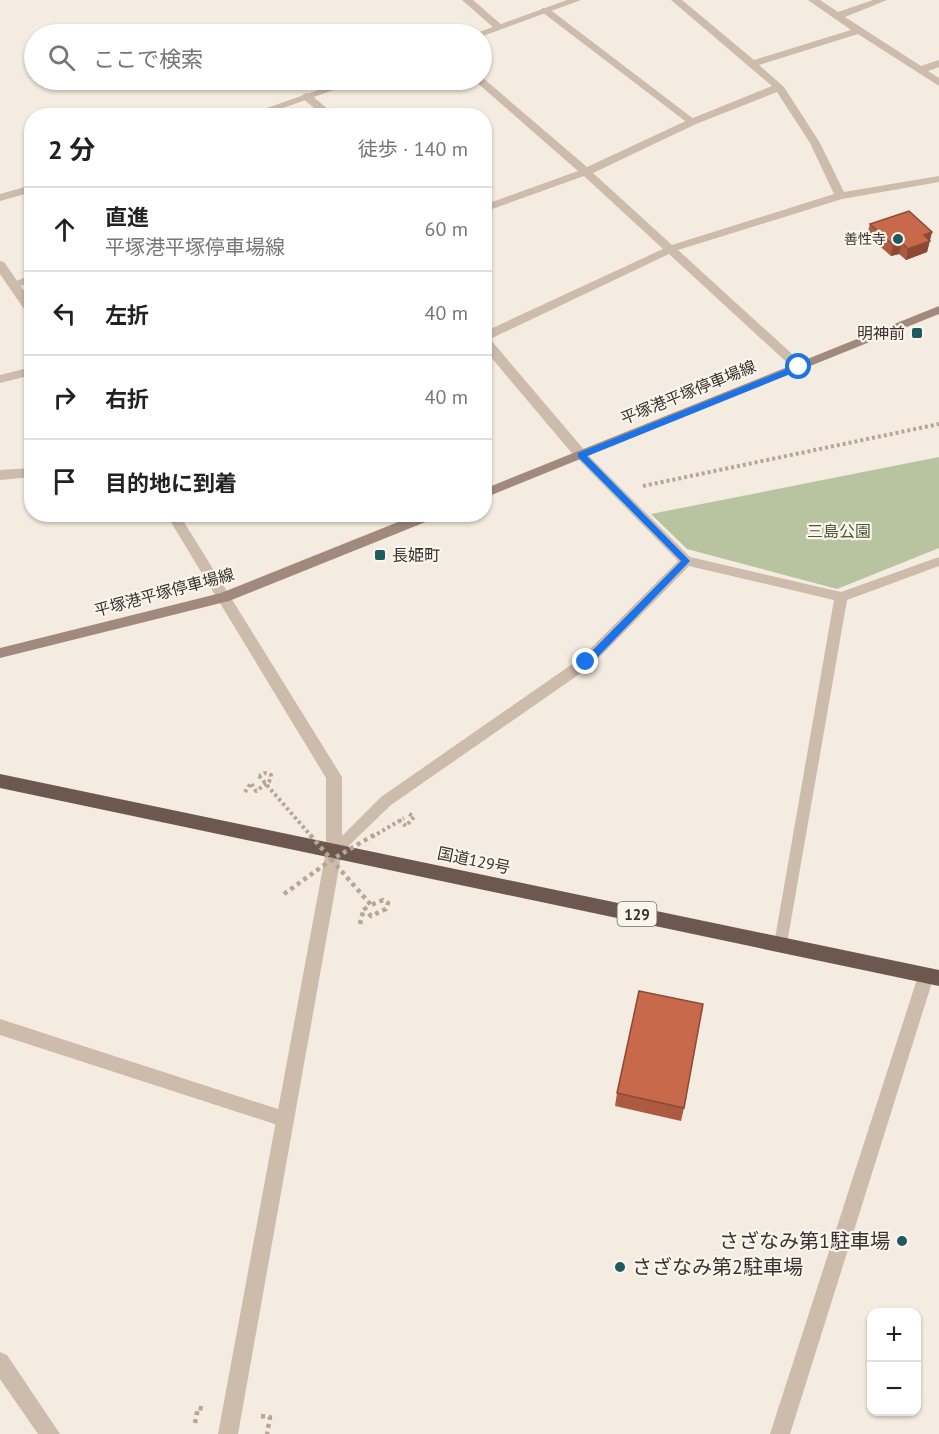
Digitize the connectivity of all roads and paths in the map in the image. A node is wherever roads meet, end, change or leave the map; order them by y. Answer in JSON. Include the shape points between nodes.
{"nodes":[{"id":1,"x":467,"y":0,"type":"edge"},
{"id":2,"x":576,"y":0,"type":"edge"},
{"id":3,"x":676,"y":0,"type":"edge"},
{"id":4,"x":813,"y":0,"type":"edge"},
{"id":5,"x":882,"y":0,"type":"edge"},
{"id":6,"x":545,"y":10,"type":"junction"},
{"id":7,"x":837,"y":16,"type":"junction"},
{"id":8,"x":498,"y":26,"type":"junction"},
{"id":9,"x":492,"y":29,"type":"edge"},
{"id":10,"x":860,"y":30,"type":"junction"},
{"id":11,"x":939,"y":63,"type":"edge"},
{"id":12,"x":753,"y":64,"type":"junction"},
{"id":13,"x":921,"y":70,"type":"junction"},
{"id":14,"x":939,"y":83,"type":"edge"},
{"id":15,"x":779,"y":87,"type":"junction"},
{"id":16,"x":325,"y":90,"type":"edge"},
{"id":17,"x":491,"y":90,"type":"edge"},
{"id":18,"x":306,"y":96,"type":"junction"},
{"id":19,"x":272,"y":108,"type":"edge"},
{"id":20,"x":321,"y":108,"type":"edge"},
{"id":21,"x":692,"y":122,"type":"junction"},
{"id":22,"x":586,"y":172,"type":"junction"},
{"id":23,"x":939,"y":179,"type":"edge"},
{"id":24,"x":24,"y":190,"type":"edge"},
{"id":25,"x":840,"y":196,"type":"junction"},
{"id":26,"x":0,"y":198,"type":"edge"},
{"id":27,"x":492,"y":206,"type":"edge"},
{"id":28,"x":671,"y":249,"type":"junction"},
{"id":29,"x":0,"y":265,"type":"edge"},
{"id":30,"x":24,"y":281,"type":"edge"},
{"id":31,"x":14,"y":284,"type":"junction"},
{"id":32,"x":24,"y":300,"type":"edge"},
{"id":33,"x":939,"y":310,"type":"edge"},
{"id":34,"x":492,"y":335,"type":"edge"},
{"id":35,"x":492,"y":349,"type":"edge"},
{"id":36,"x":799,"y":367,"type":"junction"},
{"id":37,"x":24,"y":373,"type":"edge"},
{"id":38,"x":0,"y":379,"type":"edge"},
{"id":39,"x":939,"y":424,"type":"edge"},
{"id":40,"x":581,"y":455,"type":"junction"},
{"id":41,"x":24,"y":473,"type":"edge"},
{"id":42,"x":0,"y":475,"type":"edge"},
{"id":43,"x":492,"y":491,"type":"edge"},
{"id":44,"x":617,"y":492,"type":"junction"},
{"id":45,"x":177,"y":522,"type":"edge"},
{"id":46,"x":413,"y":522,"type":"edge"},
{"id":47,"x":686,"y":561,"type":"junction"},
{"id":48,"x":939,"y":561,"type":"edge"},
{"id":49,"x":224,"y":597,"type":"junction"},
{"id":50,"x":841,"y":597,"type":"junction"},
{"id":51,"x":0,"y":653,"type":"edge"},
{"id":52,"x":0,"y":781,"type":"edge"},
{"id":53,"x":245,"y":792,"type":"dead end"},
{"id":54,"x":404,"y":818,"type":"dead end"},
{"id":55,"x":333,"y":855,"type":"junction"},
{"id":56,"x":284,"y":894,"type":"dead end"},
{"id":57,"x":360,"y":924,"type":"dead end"},
{"id":58,"x":781,"y":944,"type":"junction"},
{"id":59,"x":932,"y":977,"type":"edge"},
{"id":60,"x":0,"y":1027,"type":"edge"},
{"id":61,"x":284,"y":1119,"type":"junction"},
{"id":62,"x":0,"y":1362,"type":"edge"},
{"id":63,"x":198,"y":1408,"type":"dead end"},
{"id":64,"x":261,"y":1416,"type":"dead end"},
{"id":65,"x":195,"y":1423,"type":"dead end"},
{"id":66,"x":50,"y":1434,"type":"edge"},
{"id":67,"x":228,"y":1434,"type":"edge"},
{"id":68,"x":267,"y":1434,"type":"edge"},
{"id":69,"x":780,"y":1434,"type":"edge"}],
"edges":[{"from":1,"to":8,"type":"street"},
{"from":2,"to":6,"type":"street"},
{"from":3,"to":12,"type":"street"},
{"from":4,"to":7,"type":"street"},
{"from":5,"to":7,"type":"street"},
{"from":6,"to":8,"type":"street"},
{"from":6,"to":21,"type":"lane"},
{"from":7,"to":10,"type":"street"},
{"from":8,"to":9,"type":"street"},
{"from":10,"to":12,"type":"street"},
{"from":10,"to":13,"type":"street"},
{"from":11,"to":13,"type":"street"},
{"from":12,"to":15,"type":"street"},
{"from":13,"to":14,"type":"street"},
{"from":15,"to":21,"type":"street"},
{"from":15,"to":25,"type":"street","via":[[815,143]]},
{"from":16,"to":18,"type":"street"},
{"from":17,"to":22,"type":"street"},
{"from":18,"to":19,"type":"street"},
{"from":18,"to":20,"type":"street"},
{"from":21,"to":22,"type":"street"},
{"from":22,"to":27,"type":"street"},
{"from":22,"to":28,"type":"street"},
{"from":23,"to":25,"type":"street"},
{"from":24,"to":26,"type":"street"},
{"from":25,"to":28,"type":"street"},
{"from":28,"to":34,"type":"street"},
{"from":28,"to":36,"type":"street"},
{"from":29,"to":31,"type":"street"},
{"from":30,"to":31,"type":"street"},
{"from":31,"to":32,"type":"street"},
{"from":33,"to":36,"type":"main road","name":"平塚港平塚停車場線"},
{"from":35,"to":40,"type":"street"},
{"from":36,"to":40,"type":"main road","name":"平塚港平塚停車場線"},
{"from":37,"to":38,"type":"street"},
{"from":39,"to":44,"type":"path"},
{"from":40,"to":43,"type":"main road","name":"平塚港平塚停車場線"},
{"from":40,"to":44,"type":"lane"},
{"from":41,"to":42,"type":"street"},
{"from":44,"to":47,"type":"lane"},
{"from":45,"to":49,"type":"street"},
{"from":46,"to":49,"type":"main road","name":"平塚港平塚停車場線"},
{"from":47,"to":50,"type":"lane"},
{"from":47,"to":55,"type":"lane","via":[[586,662],[386,801]]},
{"from":48,"to":50,"type":"lane"},
{"from":49,"to":51,"type":"main road","name":"平塚港平塚停車場線"},
{"from":49,"to":55,"type":"street","via":[[334,777]]},
{"from":50,"to":58,"type":"lane"},
{"from":52,"to":55,"type":"highway","name":"国道129号","number":"129"},
{"from":53,"to":55,"type":"path","bridge":true,"via":[[251,783],[256,791],[269,782],[271,775],[259,776]]},
{"from":54,"to":55,"type":"path","bridge":true},
{"from":55,"to":56,"type":"path","bridge":true},
{"from":55,"to":57,"type":"path","bridge":true,"via":[[371,905],[383,900],[388,903],[386,909],[371,916],[364,907]]},
{"from":55,"to":58,"type":"highway","name":"国道129号","number":"129"},
{"from":55,"to":61,"type":"street"},
{"from":58,"to":59,"type":"highway","name":"国道129号","number":"129"},
{"from":59,"to":69,"type":"street"},
{"from":60,"to":61,"type":"street"},
{"from":61,"to":67,"type":"street"},
{"from":62,"to":66,"type":"street"},
{"from":63,"to":65,"type":"path"},
{"from":64,"to":68,"type":"path","via":[[270,1417]]}]}
